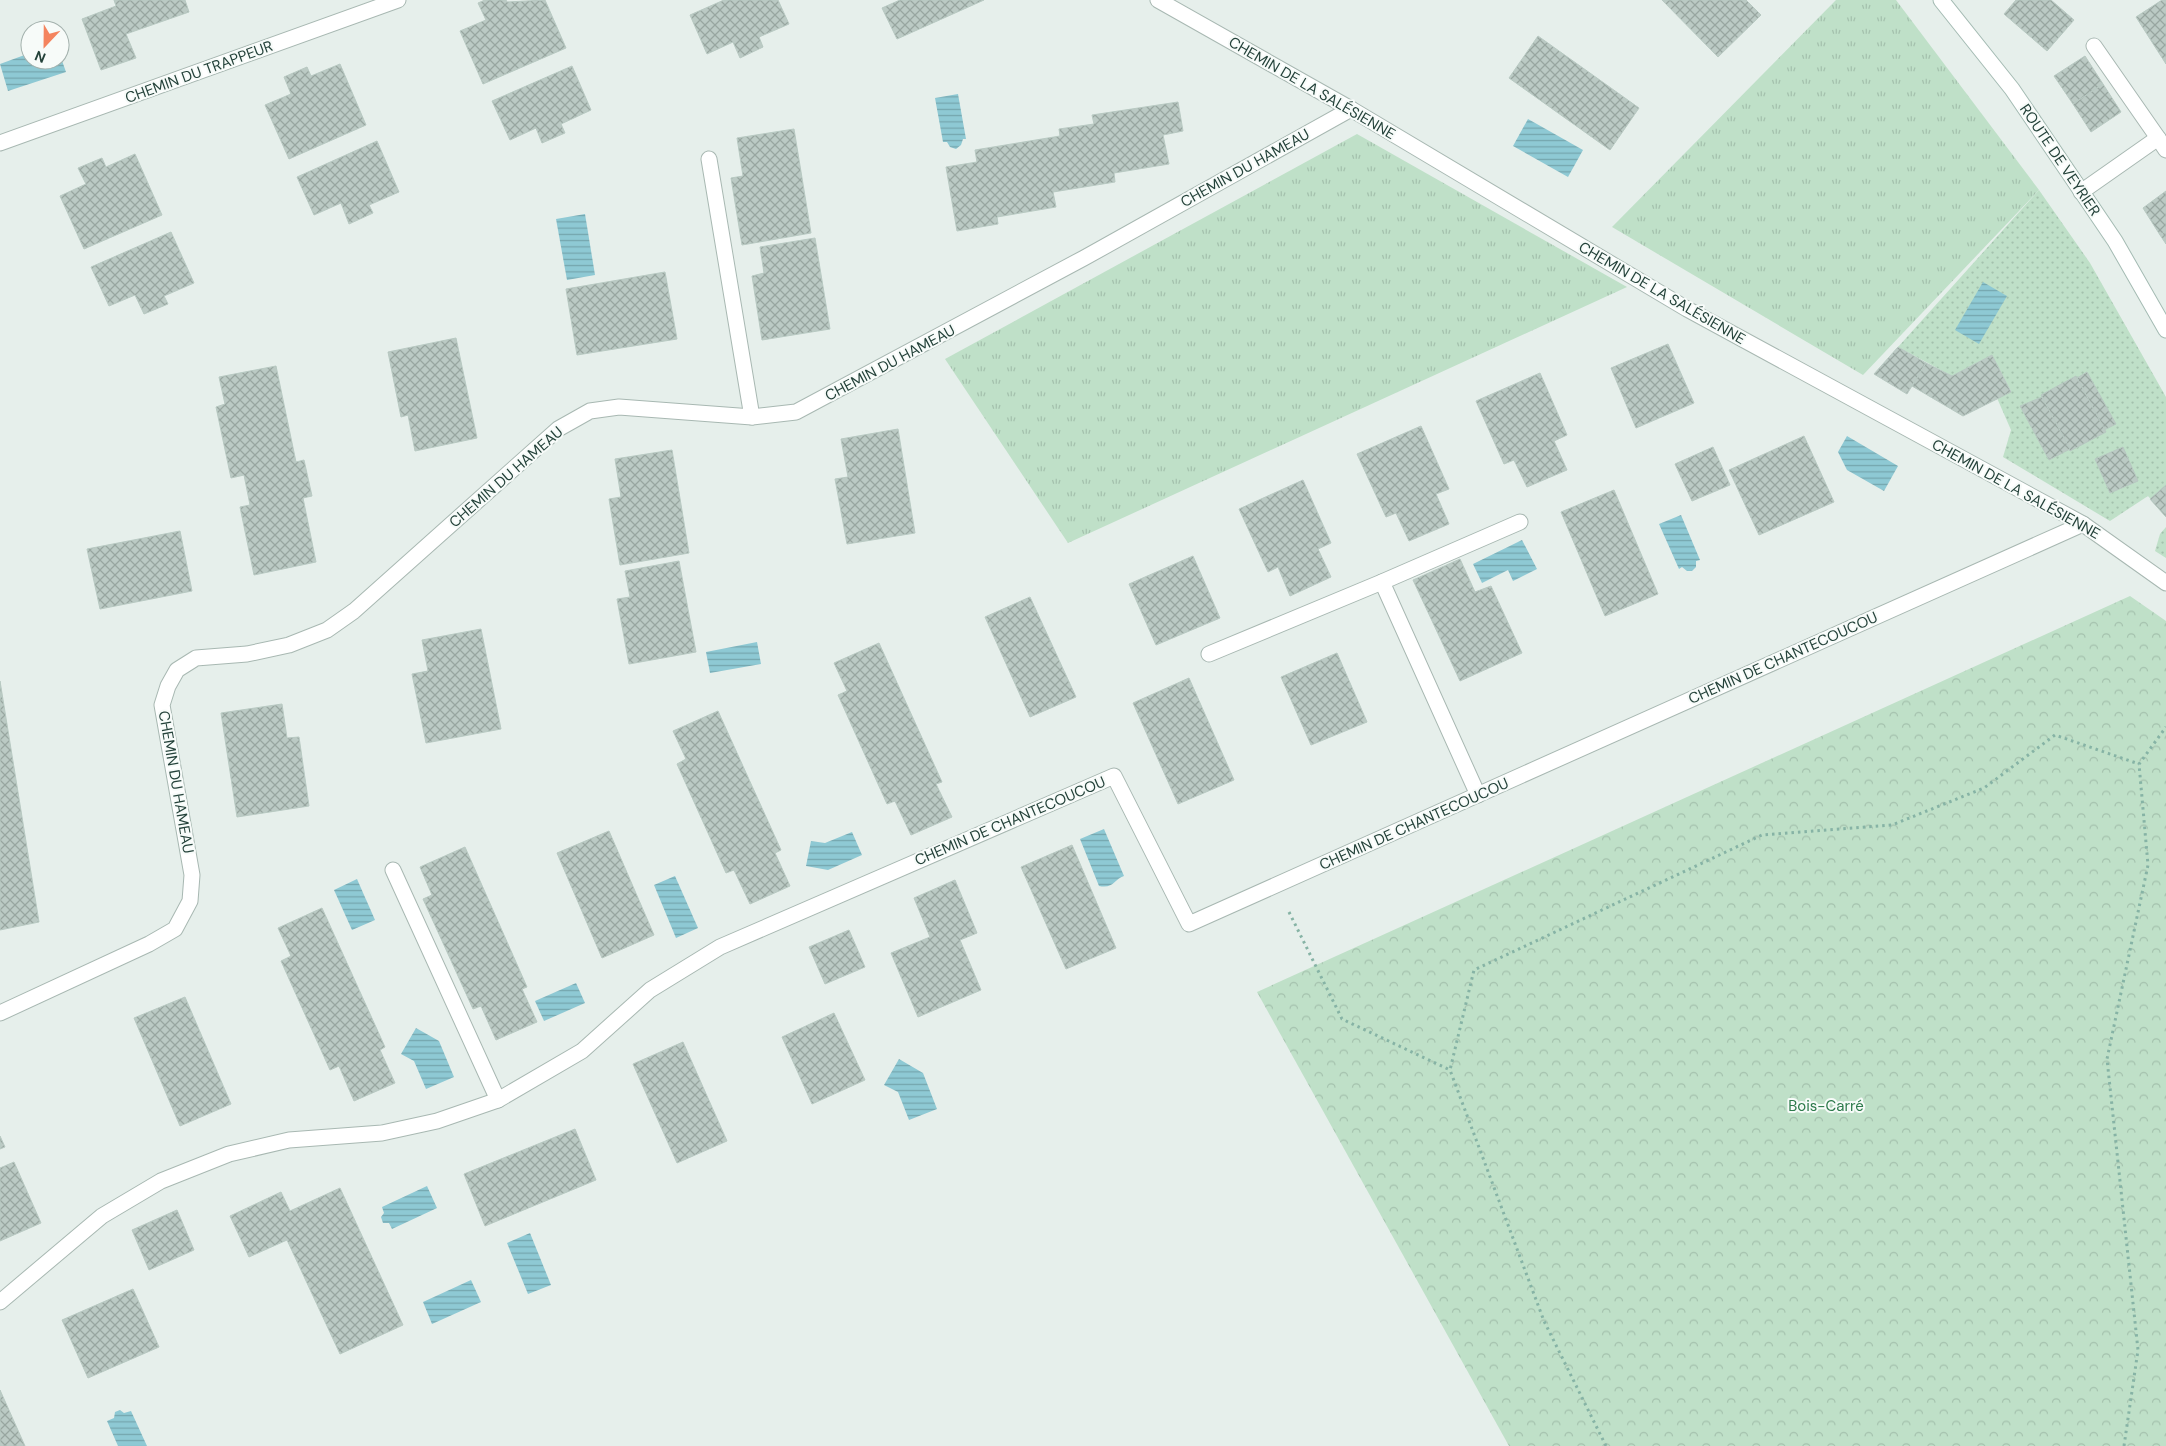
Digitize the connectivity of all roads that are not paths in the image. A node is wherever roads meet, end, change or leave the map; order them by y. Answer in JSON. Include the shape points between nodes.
{"nodes":[{"id":1,"x":398,"y":0,"type":"edge"},
{"id":2,"x":1158,"y":0,"type":"edge"},
{"id":3,"x":1941,"y":0,"type":"edge"},
{"id":4,"x":2094,"y":46,"type":"dead end"},
{"id":5,"x":1350,"y":109,"type":"junction"},
{"id":6,"x":0,"y":143,"type":"edge"},
{"id":7,"x":2162,"y":144,"type":"edge"},
{"id":8,"x":710,"y":159,"type":"dead end"},
{"id":9,"x":2081,"y":192,"type":"junction"},
{"id":10,"x":2166,"y":330,"type":"edge"},
{"id":11,"x":752,"y":417,"type":"junction"},
{"id":12,"x":1520,"y":522,"type":"dead end"},
{"id":13,"x":2082,"y":524,"type":"junction"},
{"id":14,"x":1382,"y":582,"type":"junction"},
{"id":15,"x":2166,"y":583,"type":"edge"},
{"id":16,"x":1209,"y":654,"type":"dead end"},
{"id":17,"x":1478,"y":795,"type":"junction"},
{"id":18,"x":393,"y":870,"type":"dead end"},
{"id":19,"x":0,"y":1013,"type":"edge"},
{"id":20,"x":498,"y":1100,"type":"junction"},
{"id":21,"x":0,"y":1302,"type":"edge"}],
"edges":[{"from":1,"to":6,"type":"street","name":"CHEMIN DU TRAPPEUR"},
{"from":2,"to":5,"type":"street","name":"CHEMIN DE LA SALÉSIENNE"},
{"from":3,"to":9,"type":"street","name":"ROUTE DE VEYRIER","via":[[2012,89]]},
{"from":4,"to":7,"type":"street"},
{"from":5,"to":11,"type":"street","name":"CHEMIN DU HAMEAU","via":[[828,396],[796,412]]},
{"from":5,"to":13,"type":"street","name":"CHEMIN DE LA SALÉSIENNE","via":[[1686,309]]},
{"from":7,"to":9,"type":"street"},
{"from":8,"to":11,"type":"street"},
{"from":9,"to":10,"type":"street","name":"ROUTE DE VEYRIER","via":[[2115,242]]},
{"from":11,"to":19,"type":"street","name":"CHEMIN DU HAMEAU","via":[[619,407],[590,411],[558,429],[354,611],[327,630],[289,645],[247,654],[196,658],[177,670],[162,705],[192,875],[190,901],[175,929]]},
{"from":12,"to":14,"type":"street"},
{"from":13,"to":15,"type":"street","name":"CHEMIN DE LA SALÉSIENNE"},
{"from":13,"to":17,"type":"street","name":"CHEMIN DE CHANTECOUCOU"},
{"from":14,"to":16,"type":"street"},
{"from":14,"to":17,"type":"street"},
{"from":17,"to":20,"type":"street","name":"CHEMIN DE CHANTECOUCOU","via":[[1190,924],[1114,776],[720,947],[650,990],[582,1051]]},
{"from":18,"to":20,"type":"street"},
{"from":20,"to":21,"type":"street","name":"CHEMIN DE CHANTECOUCOU","via":[[437,1121],[382,1133],[289,1140],[229,1154],[161,1181],[102,1216]]}]}
